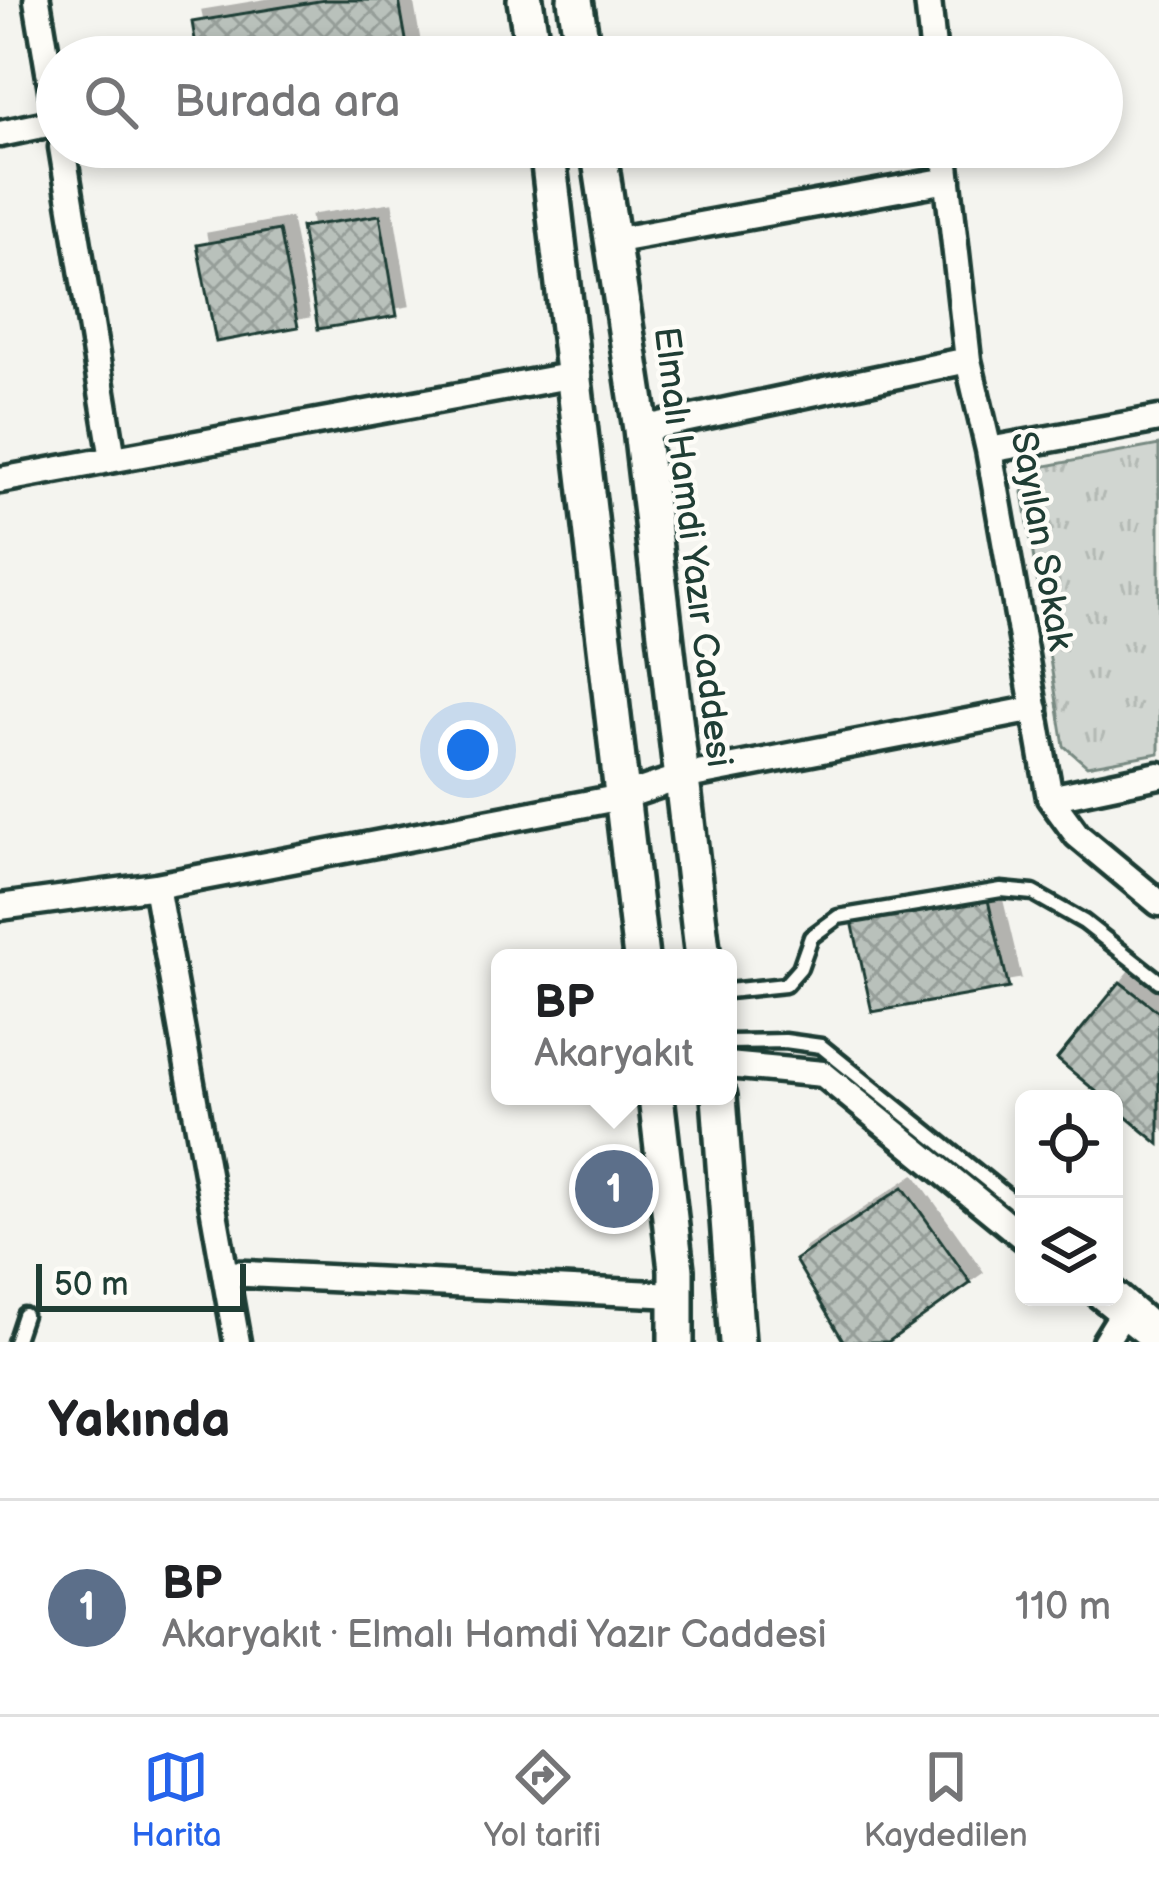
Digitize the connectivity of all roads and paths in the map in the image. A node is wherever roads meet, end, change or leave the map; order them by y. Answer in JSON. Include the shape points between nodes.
{"nodes":[{"id":1,"x":37,"y":0,"type":"edge"},
{"id":2,"x":525,"y":0,"type":"edge"},
{"id":3,"x":575,"y":0,"type":"edge"},
{"id":4,"x":928,"y":0,"type":"edge"},
{"id":5,"x":43,"y":36,"type":"edge"},
{"id":6,"x":531,"y":36,"type":"edge"},
{"id":7,"x":581,"y":36,"type":"edge"},
{"id":8,"x":932,"y":36,"type":"edge"},
{"id":9,"x":36,"y":125,"type":"edge"},
{"id":10,"x":0,"y":134,"type":"edge"},
{"id":11,"x":65,"y":168,"type":"edge"},
{"id":12,"x":549,"y":168,"type":"edge"},
{"id":13,"x":601,"y":168,"type":"edge"},
{"id":14,"x":946,"y":168,"type":"edge"},
{"id":15,"x":947,"y":179,"type":"junction"},
{"id":16,"x":612,"y":241,"type":"junction"},
{"id":17,"x":968,"y":360,"type":"junction"},
{"id":18,"x":574,"y":375,"type":"junction"},
{"id":19,"x":1159,"y":419,"type":"edge"},
{"id":20,"x":641,"y":429,"type":"junction"},
{"id":21,"x":988,"y":450,"type":"junction"},
{"id":22,"x":113,"y":459,"type":"junction"},
{"id":23,"x":0,"y":480,"type":"edge"},
{"id":24,"x":1035,"y":709,"type":"junction"},
{"id":25,"x":1159,"y":775,"type":"edge"},
{"id":26,"x":682,"y":776,"type":"junction"},
{"id":27,"x":622,"y":797,"type":"junction"},
{"id":28,"x":1050,"y":798,"type":"junction"},
{"id":29,"x":156,"y":886,"type":"junction"},
{"id":30,"x":1159,"y":903,"type":"edge"},
{"id":31,"x":0,"y":907,"type":"edge"},
{"id":32,"x":639,"y":949,"type":"edge"},
{"id":33,"x":702,"y":949,"type":"edge"},
{"id":34,"x":1159,"y":981,"type":"edge"},
{"id":35,"x":737,"y":990,"type":"edge"},
{"id":36,"x":737,"y":1042,"type":"edge"},
{"id":37,"x":737,"y":1066,"type":"edge"},
{"id":38,"x":657,"y":1105,"type":"edge"},
{"id":39,"x":720,"y":1105,"type":"edge"},
{"id":40,"x":1015,"y":1203,"type":"edge"},
{"id":41,"x":1015,"y":1231,"type":"edge"},
{"id":42,"x":226,"y":1273,"type":"junction"},
{"id":43,"x":1123,"y":1294,"type":"edge"},
{"id":44,"x":676,"y":1295,"type":"junction"},
{"id":45,"x":1113,"y":1306,"type":"edge"},
{"id":46,"x":1123,"y":1313,"type":"junction"},
{"id":47,"x":24,"y":1316,"type":"dead end"},
{"id":48,"x":1159,"y":1324,"type":"edge"},
{"id":49,"x":14,"y":1342,"type":"edge"},
{"id":50,"x":237,"y":1342,"type":"edge"},
{"id":51,"x":676,"y":1342,"type":"edge"},
{"id":52,"x":737,"y":1342,"type":"edge"},
{"id":53,"x":1105,"y":1342,"type":"edge"},
{"id":54,"x":1157,"y":1342,"type":"edge"}],
"edges":[{"from":1,"to":5,"type":"street"},
{"from":2,"to":6,"type":"main road"},
{"from":3,"to":7,"type":"main road"},
{"from":4,"to":8,"type":"street"},
{"from":9,"to":10,"type":"street"},
{"from":11,"to":22,"type":"street"},
{"from":12,"to":18,"type":"main road"},
{"from":13,"to":16,"type":"main road","name":"Elmalı Hamdi Yazır Caddesi"},
{"from":14,"to":15,"type":"street","name":"Sayılan Sokak"},
{"from":15,"to":16,"type":"street"},
{"from":15,"to":17,"type":"street","name":"Sayılan Sokak"},
{"from":16,"to":20,"type":"main road","name":"Elmalı Hamdi Yazır Caddesi"},
{"from":17,"to":20,"type":"street"},
{"from":17,"to":21,"type":"street","name":"Sayılan Sokak"},
{"from":18,"to":22,"type":"street"},
{"from":18,"to":27,"type":"main road"},
{"from":19,"to":21,"type":"street"},
{"from":20,"to":26,"type":"main road","name":"Elmalı Hamdi Yazır Caddesi"},
{"from":21,"to":24,"type":"street","name":"Sayılan Sokak"},
{"from":22,"to":23,"type":"street"},
{"from":24,"to":26,"type":"street"},
{"from":24,"to":28,"type":"street","name":"Sayılan Sokak"},
{"from":25,"to":28,"type":"street"},
{"from":26,"to":27,"type":"street"},
{"from":26,"to":33,"type":"main road","name":"Elmalı Hamdi Yazır Caddesi"},
{"from":27,"to":29,"type":"street"},
{"from":27,"to":32,"type":"main road"},
{"from":28,"to":30,"type":"street","name":"Sayılan Sokak","via":[[1077,835]]},
{"from":29,"to":31,"type":"street"},
{"from":29,"to":42,"type":"street"},
{"from":34,"to":35,"type":"lane","via":[[1084,922],[1033,893],[1001,890],[838,917],[811,937],[785,986]]},
{"from":36,"to":40,"type":"lane","via":[[821,1046]]},
{"from":37,"to":41,"type":"street","via":[[823,1074]]},
{"from":38,"to":44,"type":"main road"},
{"from":39,"to":52,"type":"main road"},
{"from":42,"to":44,"type":"street"},
{"from":42,"to":50,"type":"street"},
{"from":43,"to":48,"type":"lane"},
{"from":44,"to":51,"type":"main road"},
{"from":45,"to":46,"type":"street"},
{"from":46,"to":53,"type":"street"},
{"from":46,"to":54,"type":"street"},
{"from":47,"to":49,"type":"lane"}]}
